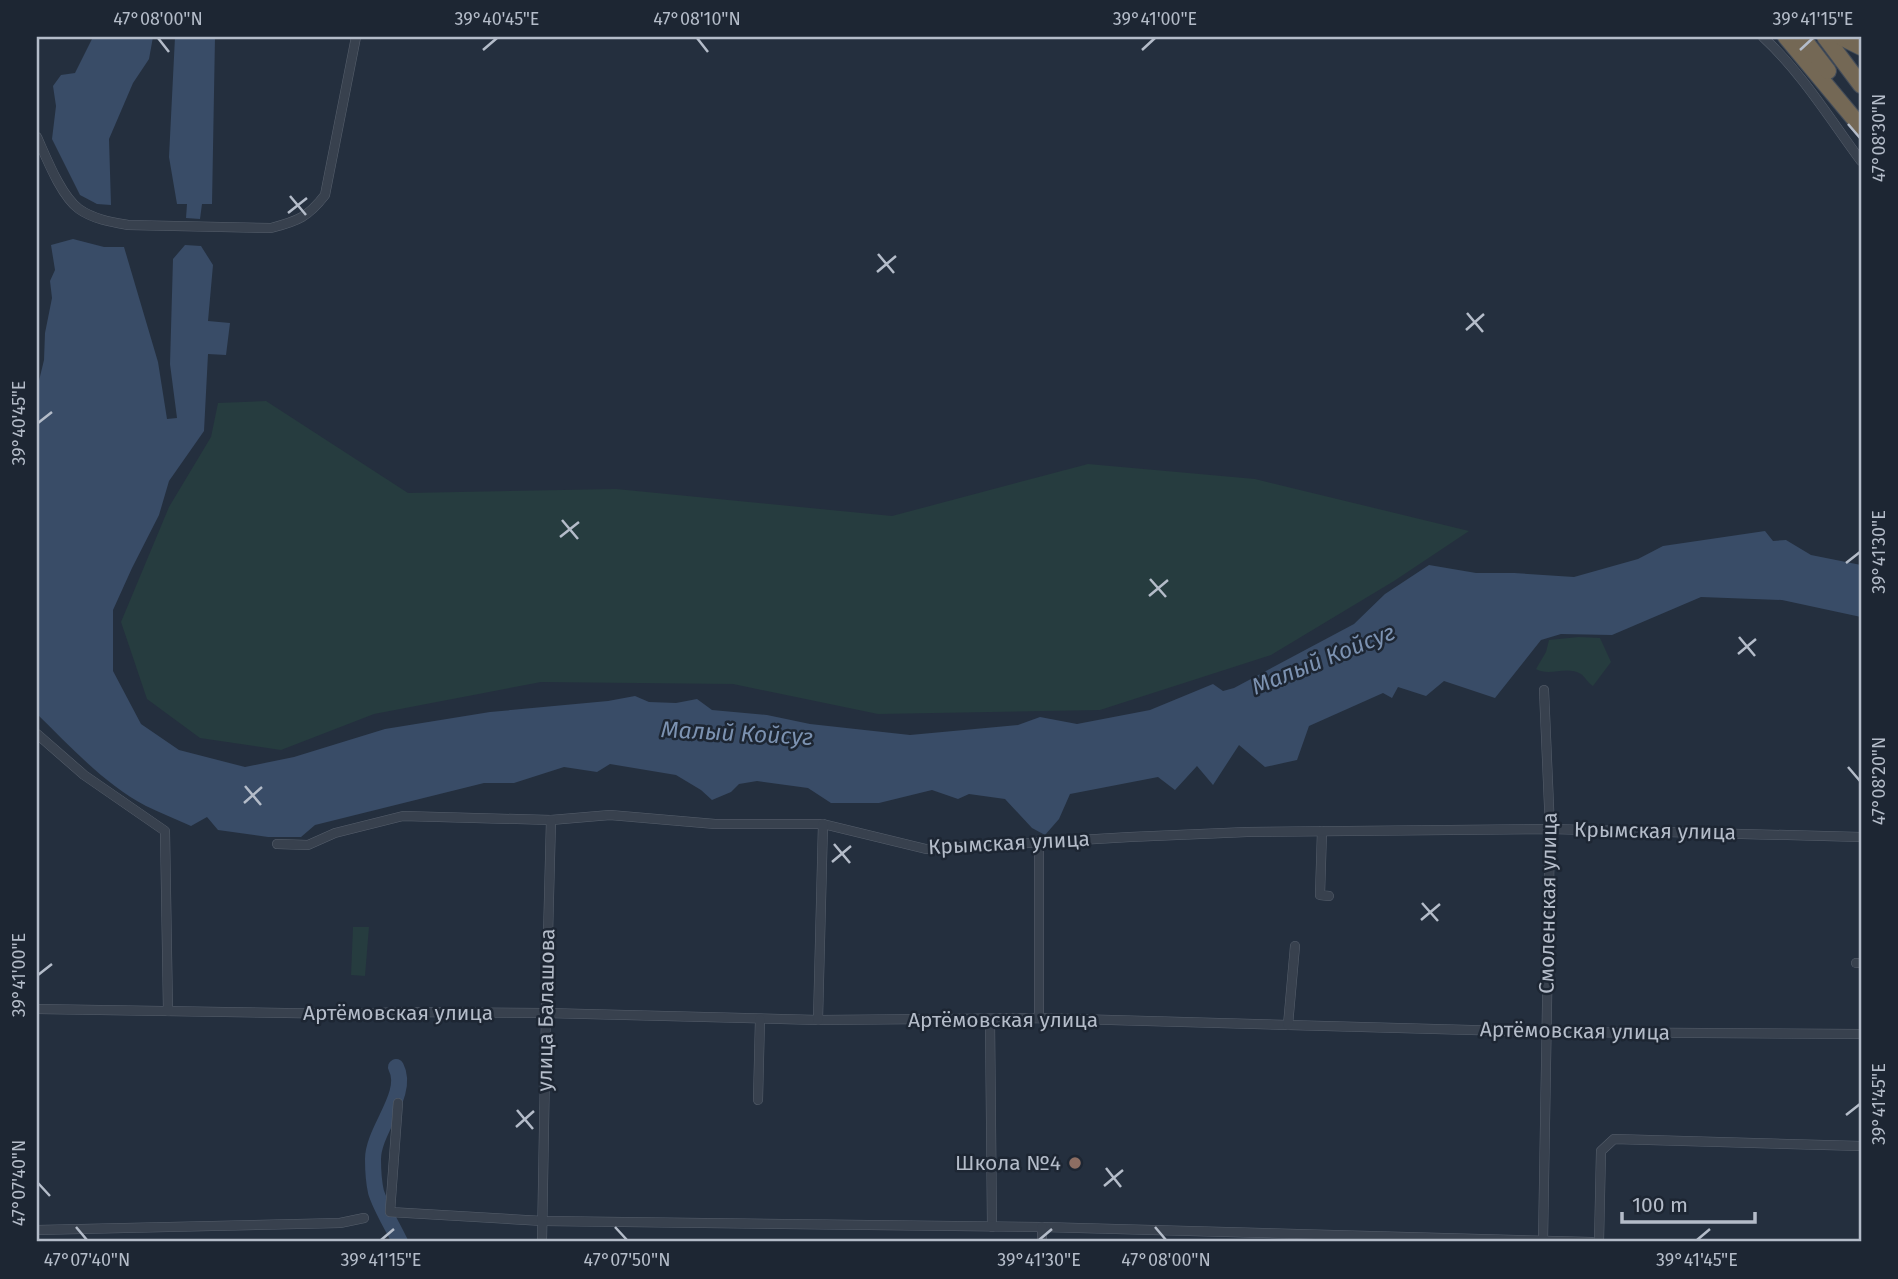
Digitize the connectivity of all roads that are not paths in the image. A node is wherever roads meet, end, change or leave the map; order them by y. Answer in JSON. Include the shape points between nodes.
{"nodes":[{"id":1,"x":356,"y":37,"type":"edge"},
{"id":2,"x":1763,"y":37,"type":"edge"},
{"id":3,"x":1786,"y":37,"type":"edge"},
{"id":4,"x":1802,"y":37,"type":"edge"},
{"id":5,"x":1825,"y":37,"type":"edge"},
{"id":6,"x":1841,"y":37,"type":"edge"},
{"id":7,"x":1861,"y":47,"type":"edge"},
{"id":8,"x":1861,"y":85,"type":"edge"},
{"id":9,"x":1861,"y":116,"type":"edge"},
{"id":10,"x":1861,"y":127,"type":"edge"},
{"id":11,"x":37,"y":136,"type":"edge"},
{"id":12,"x":1861,"y":161,"type":"edge"},
{"id":13,"x":1544,"y":690,"type":"dead end"},
{"id":14,"x":37,"y":734,"type":"edge"},
{"id":15,"x":551,"y":820,"type":"junction"},
{"id":16,"x":823,"y":824,"type":"junction"},
{"id":17,"x":1550,"y":828,"type":"junction"},
{"id":18,"x":1322,"y":831,"type":"junction"},
{"id":19,"x":1861,"y":836,"type":"edge"},
{"id":20,"x":1039,"y":842,"type":"junction"},
{"id":21,"x":276,"y":844,"type":"dead end"},
{"id":22,"x":1329,"y":895,"type":"dead end"},
{"id":23,"x":1295,"y":946,"type":"dead end"},
{"id":24,"x":37,"y":1009,"type":"edge"},
{"id":25,"x":168,"y":1011,"type":"junction"},
{"id":26,"x":546,"y":1013,"type":"junction"},
{"id":27,"x":1038,"y":1018,"type":"junction"},
{"id":28,"x":760,"y":1019,"type":"junction"},
{"id":29,"x":990,"y":1019,"type":"junction"},
{"id":30,"x":818,"y":1020,"type":"junction"},
{"id":31,"x":1289,"y":1025,"type":"junction"},
{"id":32,"x":1546,"y":1032,"type":"junction"},
{"id":33,"x":1861,"y":1034,"type":"edge"},
{"id":34,"x":758,"y":1100,"type":"dead end"},
{"id":35,"x":398,"y":1103,"type":"dead end"},
{"id":36,"x":1861,"y":1146,"type":"edge"},
{"id":37,"x":364,"y":1217,"type":"dead end"},
{"id":38,"x":543,"y":1222,"type":"junction"},
{"id":39,"x":992,"y":1227,"type":"junction"},
{"id":40,"x":1042,"y":1227,"type":"junction"},
{"id":41,"x":37,"y":1230,"type":"edge"},
{"id":42,"x":542,"y":1242,"type":"edge"},
{"id":43,"x":1042,"y":1242,"type":"edge"},
{"id":44,"x":1543,"y":1242,"type":"edge"},
{"id":45,"x":1592,"y":1242,"type":"edge"},
{"id":46,"x":1599,"y":1242,"type":"edge"}],
"edges":[{"from":1,"to":11,"type":"street","via":[[325,195],[312,212],[290,223],[271,228],[108,222],[78,208],[58,182]]},
{"from":2,"to":12,"type":"street","via":[[1801,79]]},
{"from":3,"to":10,"type":"highway"},
{"from":4,"to":9,"type":"highway"},
{"from":5,"to":8,"type":"highway"},
{"from":6,"to":7,"type":"highway"},
{"from":13,"to":17,"type":"street","name":"Смоленская улица"},
{"from":14,"to":25,"type":"street","via":[[84,775],[164,831]]},
{"from":15,"to":16,"type":"street","name":"Крымская улица","via":[[610,815],[715,824]]},
{"from":15,"to":21,"type":"street","name":"Крымская улица","via":[[403,816],[335,833],[308,845]]},
{"from":15,"to":26,"type":"street","name":"улица Балашова"},
{"from":16,"to":20,"type":"street","name":"Крымская улица","via":[[926,849]]},
{"from":16,"to":30,"type":"street"},
{"from":17,"to":18,"type":"street","name":"Крымская улица"},
{"from":17,"to":19,"type":"street","name":"Крымская улица"},
{"from":17,"to":32,"type":"street","name":"Смоленская улица"},
{"from":18,"to":20,"type":"street","name":"Крымская улица"},
{"from":18,"to":22,"type":"street","via":[[1320,895]]},
{"from":20,"to":27,"type":"street"},
{"from":23,"to":31,"type":"street"},
{"from":24,"to":25,"type":"street","name":"Артёмовская улица"},
{"from":25,"to":26,"type":"street","name":"Артёмовская улица"},
{"from":26,"to":28,"type":"street","name":"Артёмовская улица"},
{"from":26,"to":38,"type":"street","name":"улица Балашова"},
{"from":27,"to":29,"type":"street","name":"Артёмовская улица"},
{"from":27,"to":31,"type":"street","name":"Артёмовская улица"},
{"from":28,"to":30,"type":"street","name":"Артёмовская улица"},
{"from":28,"to":34,"type":"street"},
{"from":29,"to":30,"type":"street","name":"Артёмовская улица"},
{"from":29,"to":39,"type":"street"},
{"from":31,"to":32,"type":"street","name":"Артёмовская улица"},
{"from":32,"to":33,"type":"street","name":"Артёмовская улица"},
{"from":32,"to":44,"type":"street","name":"Смоленская улица"},
{"from":35,"to":38,"type":"street","via":[[390,1212]]},
{"from":36,"to":46,"type":"street","via":[[1614,1139],[1601,1151]]},
{"from":37,"to":41,"type":"street","via":[[340,1223]]},
{"from":38,"to":39,"type":"street"},
{"from":38,"to":42,"type":"street","name":"улица Балашова"},
{"from":39,"to":40,"type":"street"},
{"from":40,"to":43,"type":"street"},
{"from":40,"to":44,"type":"street"},
{"from":44,"to":45,"type":"street"}]}
